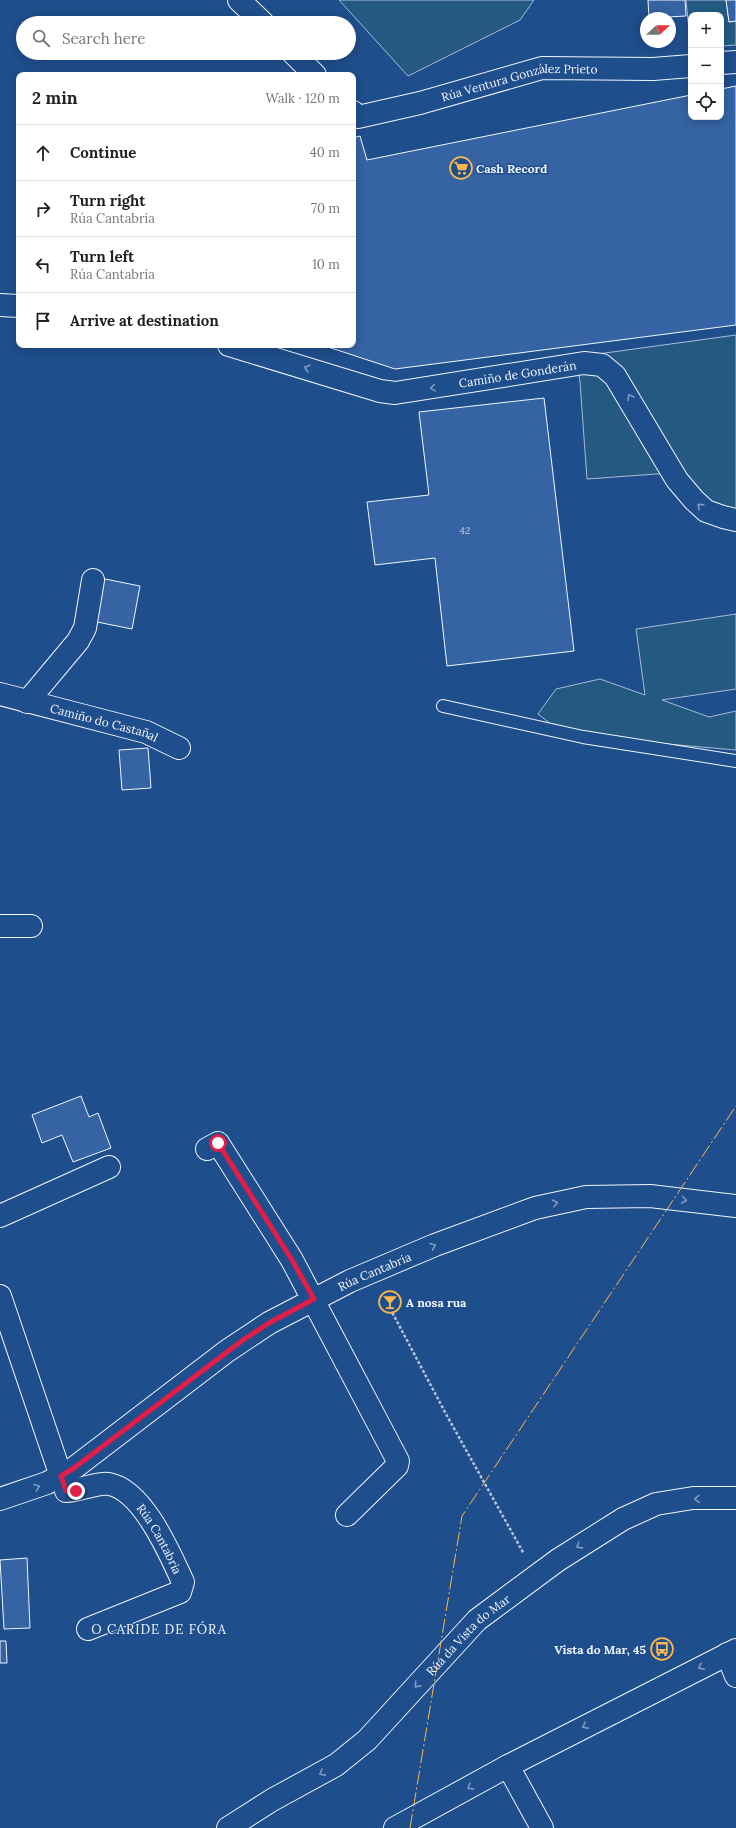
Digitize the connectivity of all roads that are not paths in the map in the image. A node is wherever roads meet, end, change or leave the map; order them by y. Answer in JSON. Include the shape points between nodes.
{"nodes":[{"id":1,"x":239,"y":0,"type":"edge"},
{"id":2,"x":256,"y":16,"type":"edge"},
{"id":3,"x":300,"y":60,"type":"edge"},
{"id":4,"x":736,"y":62,"type":"edge"},
{"id":5,"x":724,"y":63,"type":"edge"},
{"id":6,"x":688,"y":66,"type":"edge"},
{"id":7,"x":312,"y":72,"type":"edge"},
{"id":8,"x":356,"y":115,"type":"edge"},
{"id":9,"x":0,"y":305,"type":"edge"},
{"id":10,"x":16,"y":306,"type":"edge"},
{"id":11,"x":239,"y":348,"type":"edge"},
{"id":12,"x":736,"y":520,"type":"edge"},
{"id":13,"x":93,"y":580,"type":"dead end"},
{"id":14,"x":0,"y":694,"type":"edge"},
{"id":15,"x":27,"y":702,"type":"junction"},
{"id":16,"x":443,"y":706,"type":"dead end"},
{"id":17,"x":179,"y":748,"type":"dead end"},
{"id":18,"x":736,"y":761,"type":"edge"},
{"id":19,"x":0,"y":926,"type":"edge"},
{"id":20,"x":31,"y":926,"type":"dead end"},
{"id":21,"x":207,"y":1149,"type":"dead end"},
{"id":22,"x":109,"y":1168,"type":"dead end"},
{"id":23,"x":736,"y":1206,"type":"edge"},
{"id":24,"x":0,"y":1216,"type":"edge"},
{"id":25,"x":0,"y":1296,"type":"edge"},
{"id":26,"x":314,"y":1299,"type":"junction"},
{"id":27,"x":61,"y":1476,"type":"junction"},
{"id":28,"x":736,"y":1498,"type":"edge"},
{"id":29,"x":0,"y":1500,"type":"edge"},
{"id":30,"x":347,"y":1515,"type":"dead end"},
{"id":31,"x":88,"y":1629,"type":"dead end"},
{"id":32,"x":731,"y":1652,"type":"edge"},
{"id":33,"x":736,"y":1676,"type":"edge"},
{"id":34,"x":508,"y":1766,"type":"junction"},
{"id":35,"x":228,"y":1828,"type":"edge"},
{"id":36,"x":395,"y":1828,"type":"edge"},
{"id":37,"x":542,"y":1828,"type":"edge"}],
"edges":[{"from":1,"to":2,"type":"street"},
{"from":3,"to":7,"type":"street"},
{"from":4,"to":5,"type":"street"},
{"from":6,"to":8,"type":"street","name":"Rúa Ventura González Prieto","via":[[653,69],[542,68],[412,104],[358,117]]},
{"from":9,"to":10,"type":"street"},
{"from":12,"to":11,"type":"street","name":"Camiño de Gonderán","one_way":true,"via":[[706,511],[694,500],[677,480],[616,376],[602,365],[584,363],[395,393],[380,391]]},
{"from":13,"to":15,"type":"street","via":[[85,628],[78,641]]},
{"from":14,"to":15,"type":"street","name":"Camiño do Castañal"},
{"from":15,"to":17,"type":"street","name":"Camiño do Castañal","via":[[146,732]]},
{"from":16,"to":18,"type":"lane","via":[[583,737]]},
{"from":19,"to":20,"type":"street"},
{"from":21,"to":26,"type":"street","via":[[218,1143]]},
{"from":22,"to":24,"type":"street"},
{"from":26,"to":23,"type":"street","name":"Rúa Cantabria","one_way":true,"via":[[350,1280],[435,1245],[564,1200],[613,1195],[650,1196]]},
{"from":25,"to":27,"type":"street"},
{"from":26,"to":27,"type":"street","name":"Rúa Cantabria","via":[[243,1340]]},
{"from":26,"to":30,"type":"street","via":[[398,1461],[398,1466]]},
{"from":29,"to":27,"type":"street","name":"Rúa Cantabria","one_way":true,"via":[[21,1494]]},
{"from":27,"to":31,"type":"street","name":"Rúa Cantabria","via":[[66,1491],[108,1484],[134,1499],[151,1519],[183,1582],[180,1592]]},
{"from":28,"to":35,"type":"street","name":"Rúa da Vista do Mar","one_way":true,"via":[[693,1498],[656,1504],[623,1519],[536,1575],[477,1620],[367,1740],[336,1765],[272,1800]]},
{"from":32,"to":33,"type":"street"},
{"from":32,"to":34,"type":"street","one_way":true},
{"from":34,"to":36,"type":"street","one_way":true},
{"from":34,"to":37,"type":"street"}]}
